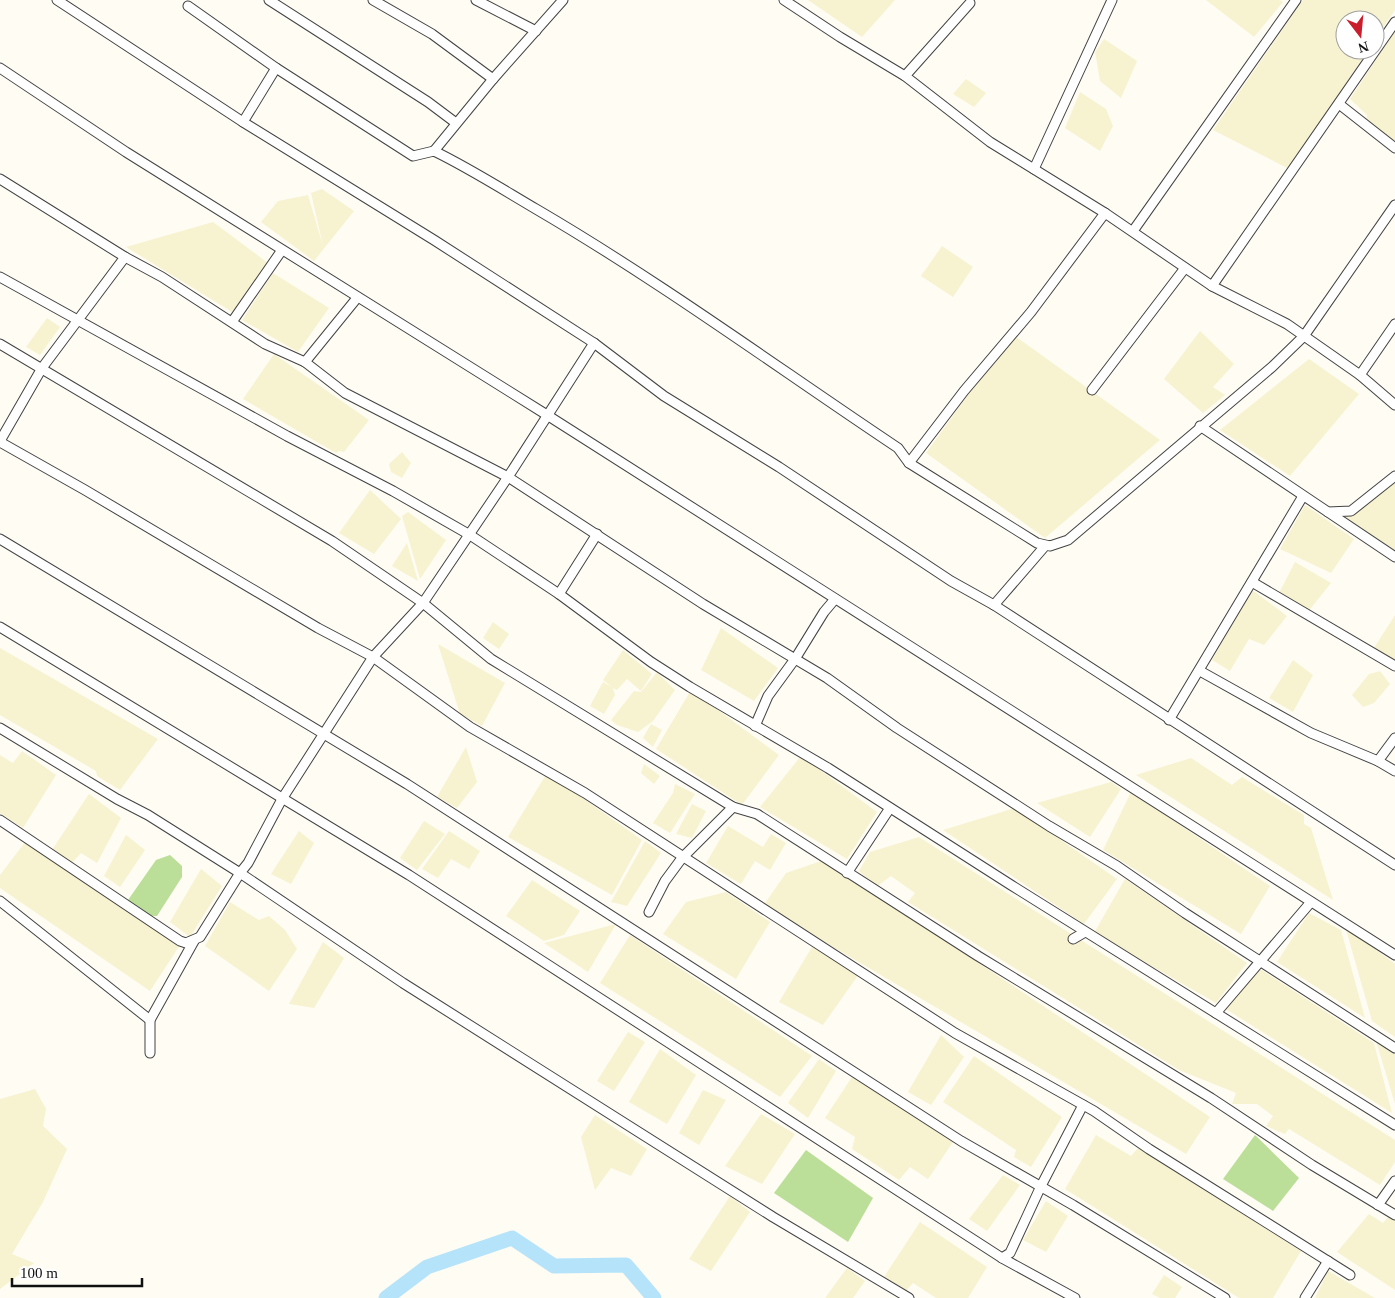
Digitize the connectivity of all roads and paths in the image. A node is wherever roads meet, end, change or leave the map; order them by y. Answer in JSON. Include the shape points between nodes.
{"nodes":[{"id":1,"x":57,"y":0,"type":"edge"},
{"id":2,"x":269,"y":0,"type":"edge"},
{"id":3,"x":373,"y":0,"type":"edge"},
{"id":4,"x":476,"y":0,"type":"edge"},
{"id":5,"x":563,"y":0,"type":"edge"},
{"id":6,"x":784,"y":0,"type":"edge"},
{"id":7,"x":1112,"y":0,"type":"edge"},
{"id":8,"x":1296,"y":0,"type":"edge"},
{"id":9,"x":187,"y":3,"type":"edge"},
{"id":10,"x":970,"y":3,"type":"dead end"},
{"id":11,"x":1395,"y":22,"type":"edge"},
{"id":12,"x":536,"y":31,"type":"junction"},
{"id":13,"x":0,"y":68,"type":"edge"},
{"id":14,"x":276,"y":68,"type":"junction"},
{"id":15,"x":905,"y":76,"type":"junction"},
{"id":16,"x":493,"y":79,"type":"junction"},
{"id":17,"x":1340,"y":104,"type":"junction"},
{"id":18,"x":243,"y":122,"type":"junction"},
{"id":19,"x":456,"y":123,"type":"junction"},
{"id":20,"x":1395,"y":148,"type":"edge"},
{"id":21,"x":434,"y":151,"type":"junction"},
{"id":22,"x":1034,"y":170,"type":"junction"},
{"id":23,"x":0,"y":179,"type":"edge"},
{"id":24,"x":1395,"y":205,"type":"edge"},
{"id":25,"x":1105,"y":213,"type":"junction"},
{"id":26,"x":1133,"y":231,"type":"junction"},
{"id":27,"x":282,"y":250,"type":"junction"},
{"id":28,"x":125,"y":258,"type":"junction"},
{"id":29,"x":1185,"y":268,"type":"junction"},
{"id":30,"x":0,"y":277,"type":"edge"},
{"id":31,"x":1212,"y":286,"type":"junction"},
{"id":32,"x":357,"y":298,"type":"junction"},
{"id":33,"x":77,"y":320,"type":"junction"},
{"id":34,"x":232,"y":322,"type":"junction"},
{"id":35,"x":1395,"y":324,"type":"edge"},
{"id":36,"x":1304,"y":336,"type":"junction"},
{"id":37,"x":0,"y":344,"type":"edge"},
{"id":38,"x":594,"y":344,"type":"junction"},
{"id":39,"x":305,"y":362,"type":"junction"},
{"id":40,"x":42,"y":368,"type":"junction"},
{"id":41,"x":1360,"y":375,"type":"junction"},
{"id":42,"x":1092,"y":390,"type":"dead end"},
{"id":43,"x":1395,"y":405,"type":"edge"},
{"id":44,"x":547,"y":415,"type":"junction"},
{"id":45,"x":1200,"y":426,"type":"junction"},
{"id":46,"x":0,"y":442,"type":"edge"},
{"id":47,"x":909,"y":463,"type":"junction"},
{"id":48,"x":1395,"y":476,"type":"edge"},
{"id":49,"x":508,"y":477,"type":"junction"},
{"id":50,"x":1303,"y":496,"type":"junction"},
{"id":51,"x":1328,"y":512,"type":"junction"},
{"id":52,"x":597,"y":534,"type":"junction"},
{"id":53,"x":470,"y":535,"type":"junction"},
{"id":54,"x":0,"y":539,"type":"edge"},
{"id":55,"x":1045,"y":546,"type":"junction"},
{"id":56,"x":1395,"y":557,"type":"edge"},
{"id":57,"x":1252,"y":582,"type":"junction"},
{"id":58,"x":559,"y":594,"type":"junction"},
{"id":59,"x":835,"y":599,"type":"junction"},
{"id":60,"x":423,"y":603,"type":"junction"},
{"id":61,"x":994,"y":605,"type":"junction"},
{"id":62,"x":0,"y":627,"type":"edge"},
{"id":63,"x":373,"y":657,"type":"junction"},
{"id":64,"x":795,"y":659,"type":"junction"},
{"id":65,"x":1395,"y":666,"type":"edge"},
{"id":66,"x":1200,"y":671,"type":"junction"},
{"id":67,"x":1169,"y":720,"type":"junction"},
{"id":68,"x":755,"y":726,"type":"junction"},
{"id":69,"x":0,"y":728,"type":"edge"},
{"id":70,"x":322,"y":734,"type":"junction"},
{"id":71,"x":1395,"y":738,"type":"edge"},
{"id":72,"x":1378,"y":761,"type":"junction"},
{"id":73,"x":1395,"y":771,"type":"edge"},
{"id":74,"x":282,"y":799,"type":"junction"},
{"id":75,"x":732,"y":807,"type":"junction"},
{"id":76,"x":890,"y":808,"type":"junction"},
{"id":77,"x":0,"y":820,"type":"edge"},
{"id":78,"x":682,"y":858,"type":"junction"},
{"id":79,"x":1395,"y":865,"type":"edge"},
{"id":80,"x":240,"y":873,"type":"junction"},
{"id":81,"x":847,"y":873,"type":"junction"},
{"id":82,"x":0,"y":901,"type":"edge"},
{"id":83,"x":1311,"y":902,"type":"junction"},
{"id":84,"x":649,"y":912,"type":"dead end"},
{"id":85,"x":1085,"y":932,"type":"junction"},
{"id":86,"x":1073,"y":939,"type":"dead end"},
{"id":87,"x":194,"y":941,"type":"junction"},
{"id":88,"x":1395,"y":955,"type":"edge"},
{"id":89,"x":1259,"y":961,"type":"junction"},
{"id":90,"x":1216,"y":1013,"type":"junction"},
{"id":91,"x":150,"y":1020,"type":"junction"},
{"id":92,"x":1395,"y":1048,"type":"edge"},
{"id":93,"x":150,"y":1053,"type":"dead end"},
{"id":94,"x":1084,"y":1105,"type":"junction"},
{"id":95,"x":1395,"y":1125,"type":"edge"},
{"id":96,"x":1395,"y":1181,"type":"edge"},
{"id":97,"x":1041,"y":1186,"type":"junction"},
{"id":98,"x":1378,"y":1205,"type":"junction"},
{"id":99,"x":1395,"y":1214,"type":"edge"},
{"id":100,"x":1002,"y":1258,"type":"junction"},
{"id":101,"x":1328,"y":1261,"type":"junction"},
{"id":102,"x":1350,"y":1275,"type":"dead end"},
{"id":103,"x":909,"y":1298,"type":"edge"},
{"id":104,"x":1074,"y":1298,"type":"edge"},
{"id":105,"x":1225,"y":1298,"type":"edge"},
{"id":106,"x":1305,"y":1298,"type":"edge"}],
"edges":[{"from":1,"to":18,"type":"street"},
{"from":2,"to":19,"type":"street"},
{"from":3,"to":16,"type":"street","via":[[432,34]]},
{"from":4,"to":12,"type":"street"},
{"from":5,"to":12,"type":"street"},
{"from":6,"to":15,"type":"street"},
{"from":7,"to":22,"type":"street"},
{"from":8,"to":26,"type":"street"},
{"from":9,"to":14,"type":"street"},
{"from":10,"to":15,"type":"street"},
{"from":11,"to":17,"type":"street"},
{"from":12,"to":16,"type":"street"},
{"from":13,"to":27,"type":"street"},
{"from":14,"to":18,"type":"street"},
{"from":14,"to":21,"type":"street","via":[[413,156]]},
{"from":15,"to":22,"type":"street","via":[[990,142]]},
{"from":16,"to":19,"type":"street"},
{"from":17,"to":20,"type":"street"},
{"from":17,"to":31,"type":"street"},
{"from":18,"to":38,"type":"street"},
{"from":19,"to":21,"type":"street"},
{"from":21,"to":47,"type":"street","via":[[576,232],[682,300],[898,448]]},
{"from":22,"to":25,"type":"street"},
{"from":23,"to":28,"type":"street"},
{"from":24,"to":36,"type":"street"},
{"from":25,"to":26,"type":"street"},
{"from":25,"to":47,"type":"street","via":[[1031,312]]},
{"from":26,"to":29,"type":"street"},
{"from":27,"to":32,"type":"street"},
{"from":27,"to":34,"type":"street"},
{"from":28,"to":33,"type":"street"},
{"from":28,"to":34,"type":"street","via":[[162,277]]},
{"from":29,"to":31,"type":"street"},
{"from":29,"to":42,"type":"street"},
{"from":30,"to":33,"type":"street"},
{"from":31,"to":36,"type":"street"},
{"from":32,"to":39,"type":"street"},
{"from":32,"to":44,"type":"street"},
{"from":33,"to":40,"type":"street"},
{"from":33,"to":53,"type":"street"},
{"from":34,"to":39,"type":"street","via":[[265,344]]},
{"from":35,"to":41,"type":"street"},
{"from":36,"to":41,"type":"street"},
{"from":36,"to":45,"type":"street"},
{"from":37,"to":40,"type":"street"},
{"from":38,"to":44,"type":"street"},
{"from":38,"to":61,"type":"street","via":[[664,396],[779,467],[951,581]]},
{"from":39,"to":49,"type":"street","via":[[352,397]]},
{"from":40,"to":46,"type":"street"},
{"from":40,"to":60,"type":"street","via":[[332,541]]},
{"from":41,"to":43,"type":"street"},
{"from":44,"to":49,"type":"street"},
{"from":44,"to":59,"type":"street"},
{"from":45,"to":50,"type":"street"},
{"from":45,"to":55,"type":"street","via":[[1068,540]]},
{"from":46,"to":63,"type":"street"},
{"from":47,"to":55,"type":"street"},
{"from":48,"to":51,"type":"street","via":[[1351,511]]},
{"from":49,"to":52,"type":"street"},
{"from":49,"to":53,"type":"street"},
{"from":50,"to":51,"type":"street"},
{"from":50,"to":57,"type":"street"},
{"from":51,"to":56,"type":"street"},
{"from":52,"to":58,"type":"street"},
{"from":52,"to":64,"type":"street","via":[[703,604]]},
{"from":53,"to":58,"type":"street"},
{"from":53,"to":60,"type":"street"},
{"from":54,"to":70,"type":"street"},
{"from":55,"to":61,"type":"street"},
{"from":57,"to":65,"type":"street"},
{"from":57,"to":66,"type":"street"},
{"from":58,"to":68,"type":"street","via":[[651,662]]},
{"from":59,"to":64,"type":"street"},
{"from":59,"to":83,"type":"street"},
{"from":60,"to":63,"type":"street"},
{"from":60,"to":75,"type":"street","via":[[491,658]]},
{"from":61,"to":67,"type":"street"},
{"from":62,"to":74,"type":"street"},
{"from":63,"to":70,"type":"street"},
{"from":63,"to":78,"type":"street","via":[[470,727],[585,793]]},
{"from":64,"to":68,"type":"street","via":[[768,696]]},
{"from":64,"to":89,"type":"street"},
{"from":66,"to":67,"type":"street"},
{"from":66,"to":72,"type":"street","via":[[1311,733]]},
{"from":67,"to":79,"type":"street"},
{"from":68,"to":76,"type":"street"},
{"from":69,"to":80,"type":"street"},
{"from":70,"to":74,"type":"street"},
{"from":70,"to":97,"type":"street","via":[[407,784],[961,1141]]},
{"from":71,"to":72,"type":"street"},
{"from":72,"to":73,"type":"street"},
{"from":74,"to":80,"type":"street"},
{"from":74,"to":100,"type":"street","via":[[409,875]]},
{"from":75,"to":78,"type":"street"},
{"from":75,"to":81,"type":"street","via":[[757,814]]},
{"from":76,"to":81,"type":"street"},
{"from":76,"to":85,"type":"street"},
{"from":77,"to":87,"type":"street","via":[[180,941]]},
{"from":78,"to":84,"type":"street","via":[[665,881]]},
{"from":78,"to":94,"type":"street","via":[[955,1033]]},
{"from":80,"to":87,"type":"street","via":[[200,937]]},
{"from":80,"to":103,"type":"street","via":[[403,983],[764,1211]]},
{"from":81,"to":98,"type":"street"},
{"from":82,"to":91,"type":"street"},
{"from":83,"to":88,"type":"street"},
{"from":83,"to":89,"type":"street"},
{"from":85,"to":86,"type":"street"},
{"from":85,"to":90,"type":"street"},
{"from":87,"to":91,"type":"street"},
{"from":89,"to":90,"type":"street"},
{"from":89,"to":92,"type":"street"},
{"from":90,"to":95,"type":"street"},
{"from":91,"to":93,"type":"street"},
{"from":94,"to":97,"type":"street"},
{"from":94,"to":101,"type":"street"},
{"from":96,"to":98,"type":"street"},
{"from":97,"to":100,"type":"street","via":[[1010,1253]]},
{"from":97,"to":105,"type":"street"},
{"from":98,"to":99,"type":"street"},
{"from":100,"to":104,"type":"street"},
{"from":101,"to":102,"type":"street"},
{"from":101,"to":106,"type":"street"}]}
